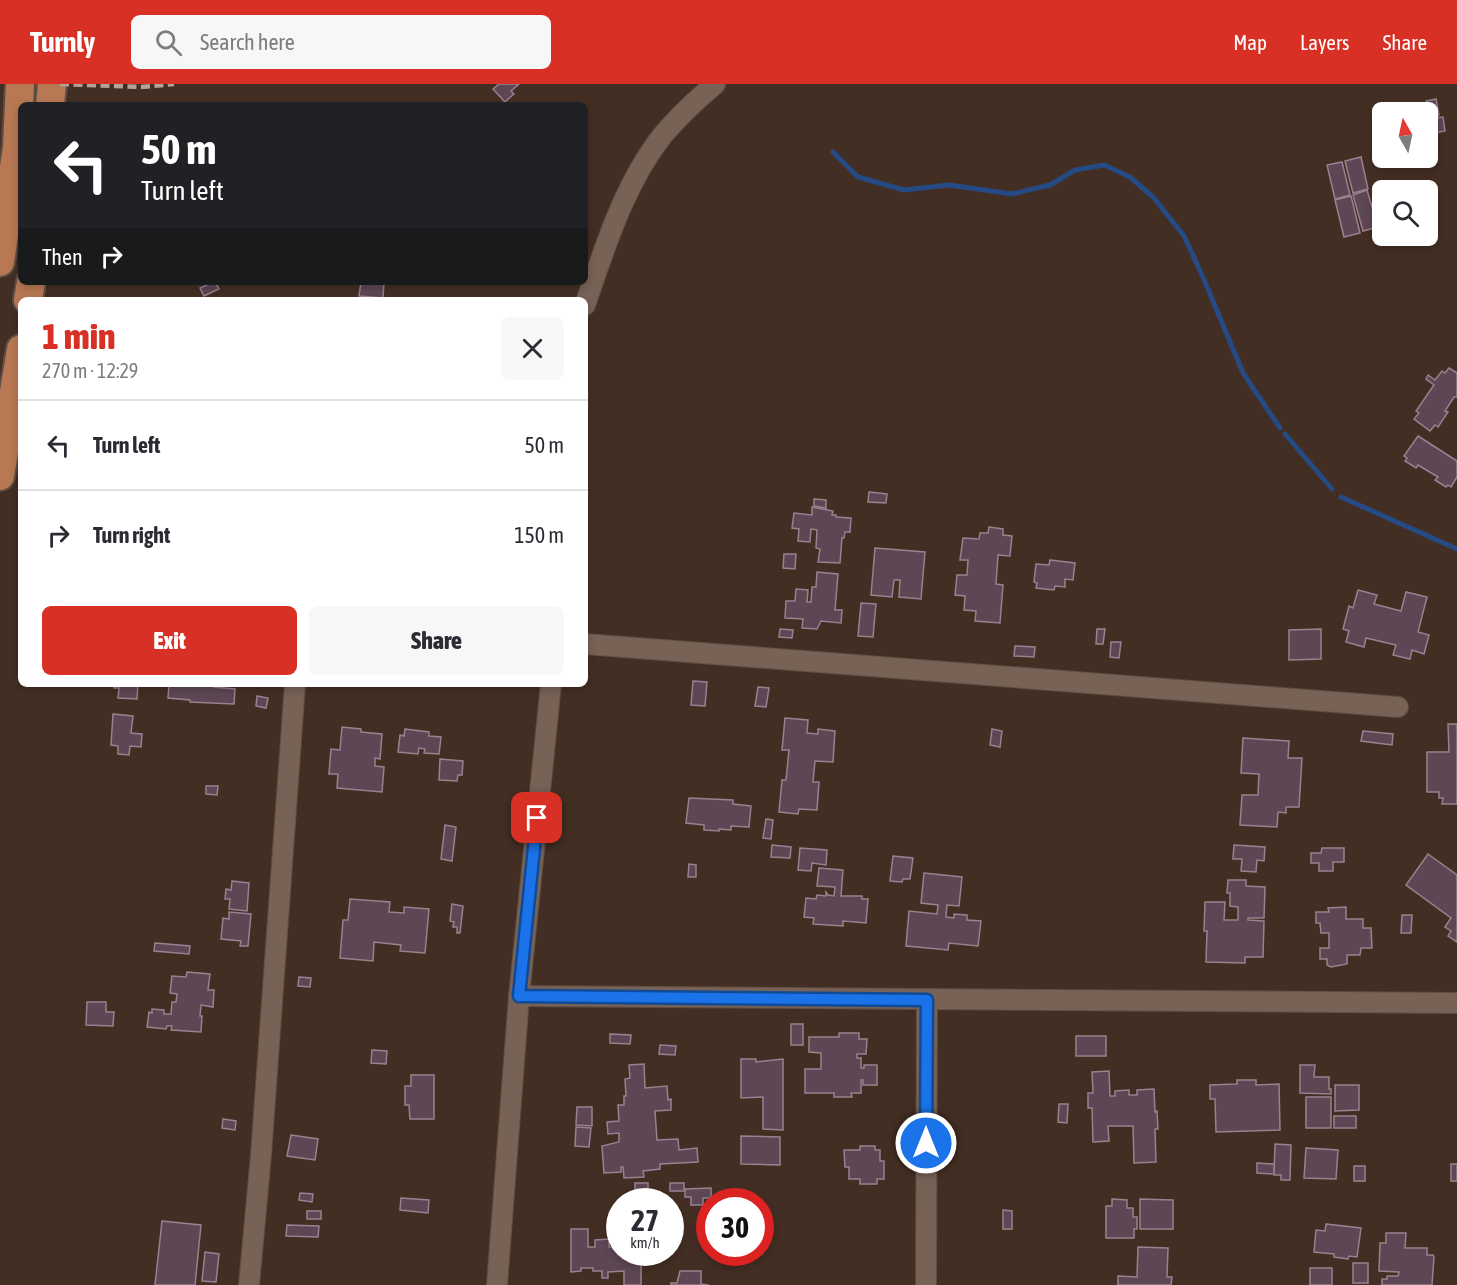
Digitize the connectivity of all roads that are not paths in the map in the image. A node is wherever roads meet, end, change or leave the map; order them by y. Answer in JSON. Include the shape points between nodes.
{"nodes":[{"id":1,"x":20,"y":84,"type":"edge"},
{"id":2,"x":52,"y":84,"type":"edge"},
{"id":3,"x":715,"y":84,"type":"edge"},
{"id":4,"x":19,"y":102,"type":"edge"},
{"id":5,"x":50,"y":102,"type":"edge"},
{"id":6,"x":18,"y":126,"type":"edge"},
{"id":7,"x":0,"y":262,"type":"edge"},
{"id":8,"x":588,"y":297,"type":"edge"},
{"id":9,"x":18,"y":367,"type":"edge"},
{"id":10,"x":0,"y":476,"type":"edge"},
{"id":11,"x":588,"y":644,"type":"edge"},
{"id":12,"x":295,"y":687,"type":"edge"},
{"id":13,"x":551,"y":687,"type":"edge"},
{"id":14,"x":1398,"y":707,"type":"dead end"},
{"id":15,"x":519,"y":996,"type":"junction"},
{"id":16,"x":927,"y":1000,"type":"junction"},
{"id":17,"x":1457,"y":1003,"type":"edge"},
{"id":18,"x":249,"y":1285,"type":"edge"},
{"id":19,"x":497,"y":1285,"type":"edge"},
{"id":20,"x":926,"y":1285,"type":"edge"}],
"edges":[{"from":1,"to":4,"type":"highway"},
{"from":2,"to":5,"type":"highway"},
{"from":3,"to":8,"type":"street","via":[[687,108],[645,163],[621,206]]},
{"from":6,"to":7,"type":"highway"},
{"from":9,"to":10,"type":"highway"},
{"from":11,"to":14,"type":"street"},
{"from":12,"to":18,"type":"street"},
{"from":13,"to":15,"type":"street"},
{"from":15,"to":16,"type":"street"},
{"from":15,"to":19,"type":"street"},
{"from":16,"to":17,"type":"street"},
{"from":16,"to":20,"type":"street"}]}
